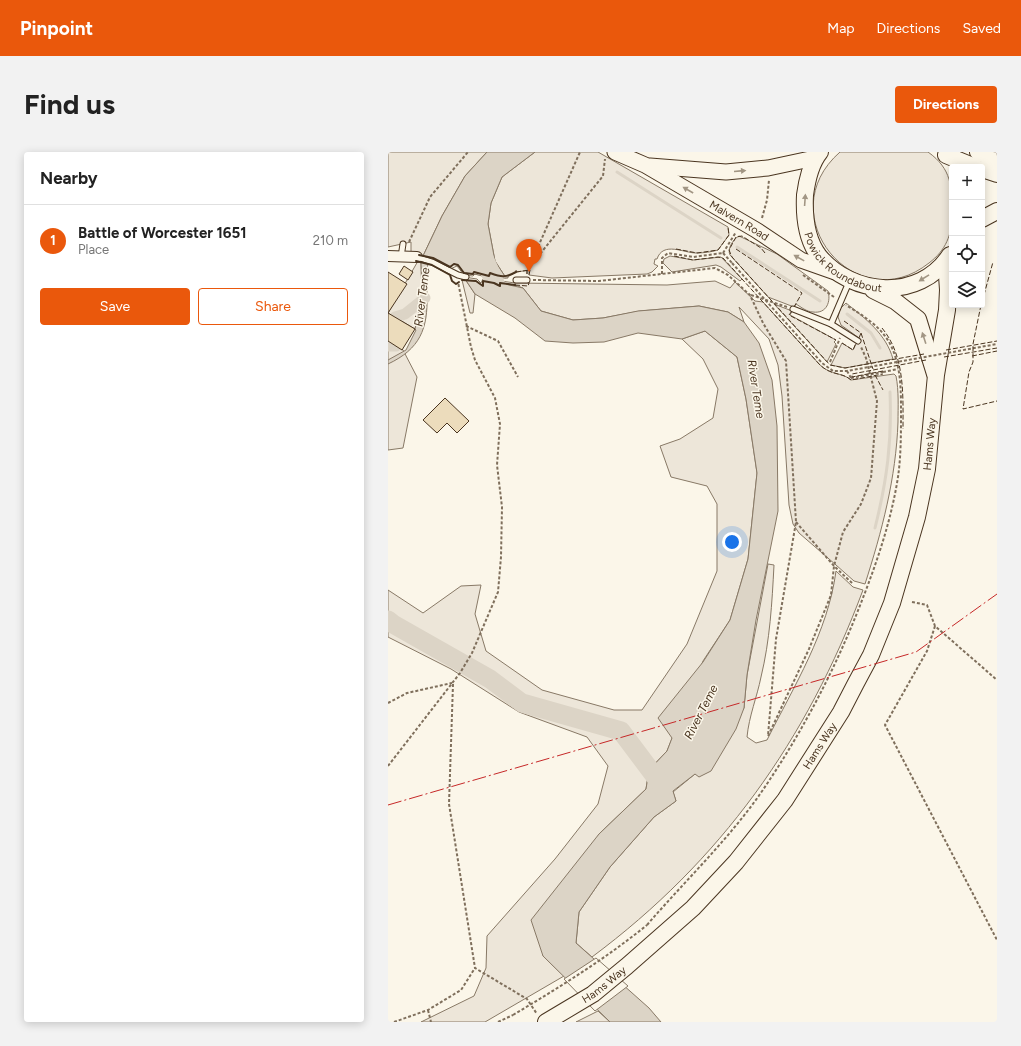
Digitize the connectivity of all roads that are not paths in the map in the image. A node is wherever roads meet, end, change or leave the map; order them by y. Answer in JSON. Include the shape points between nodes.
{"nodes":[{"id":1,"x":978,"y":152,"type":"edge"},
{"id":2,"x":611,"y":153,"type":"edge"},
{"id":3,"x":818,"y":155,"type":"edge"},
{"id":4,"x":948,"y":158,"type":"edge"},
{"id":5,"x":997,"y":159,"type":"edge"},
{"id":6,"x":966,"y":164,"type":"edge"},
{"id":7,"x":645,"y":165,"type":"junction"},
{"id":8,"x":985,"y":170,"type":"edge"},
{"id":9,"x":997,"y":174,"type":"edge"},
{"id":10,"x":997,"y":211,"type":"edge"},
{"id":11,"x":985,"y":218,"type":"edge"},
{"id":12,"x":403,"y":244,"type":"dead end"},
{"id":13,"x":388,"y":256,"type":"edge"},
{"id":14,"x":949,"y":256,"type":"edge"},
{"id":15,"x":401,"y":257,"type":"junction"},
{"id":16,"x":417,"y":257,"type":"joint"},
{"id":17,"x":835,"y":272,"type":"junction"},
{"id":18,"x":466,"y":277,"type":"dead end"},
{"id":19,"x":516,"y":280,"type":"dead end"},
{"id":20,"x":527,"y":280,"type":"road end"},
{"id":21,"x":850,"y":280,"type":"junction"},
{"id":22,"x":866,"y":287,"type":"junction"},
{"id":23,"x":793,"y":309,"type":"road end"},
{"id":24,"x":831,"y":324,"type":"junction"},
{"id":25,"x":858,"y":341,"type":"road end"},
{"id":26,"x":936,"y":375,"type":"junction"},
{"id":27,"x":542,"y":1019,"type":"edge"}],
"edges":[{"from":1,"to":5,"type":"highway"},
{"from":2,"to":7,"type":"main road","name":"Malvern Road"},
{"from":7,"to":3,"type":"main road","name":"Malvern Road","one_way":true,"via":[[726,172],[768,168]]},
{"from":17,"to":3,"type":"highway","name":"Powick Roundabout","one_way":true,"via":[[812,243],[805,217],[806,187]]},
{"from":4,"to":6,"type":"highway"},
{"from":17,"to":7,"type":"main road","name":"Malvern Road","one_way":true,"via":[[801,260],[756,230]]},
{"from":8,"to":9,"type":"highway"},
{"from":10,"to":11,"type":"highway"},
{"from":12,"to":15,"type":"lane"},
{"from":13,"to":15,"type":"street"},
{"from":14,"to":22,"type":"highway","name":"Powick Roundabout","one_way":true,"via":[[915,284],[886,289]]},
{"from":14,"to":26,"type":"highway","name":"Hams Way","via":[[947,310]]},
{"from":15,"to":16,"type":"street"},
{"from":16,"to":18,"type":"lane"},
{"from":17,"to":21,"type":"highway","name":"Powick Roundabout"},
{"from":19,"to":20,"type":"lane"},
{"from":21,"to":22,"type":"highway","name":"Powick Roundabout"},
{"from":21,"to":24,"type":"lane"},
{"from":26,"to":22,"type":"highway","name":"Hams Way","one_way":true,"via":[[918,319],[895,300]]},
{"from":23,"to":24,"type":"lane"},
{"from":24,"to":25,"type":"lane"},
{"from":26,"to":27,"type":"highway","name":"Hams Way","via":[[927,469],[917,517],[892,603],[871,655],[841,712],[785,800],[736,862],[693,908],[593,994]]}]}
